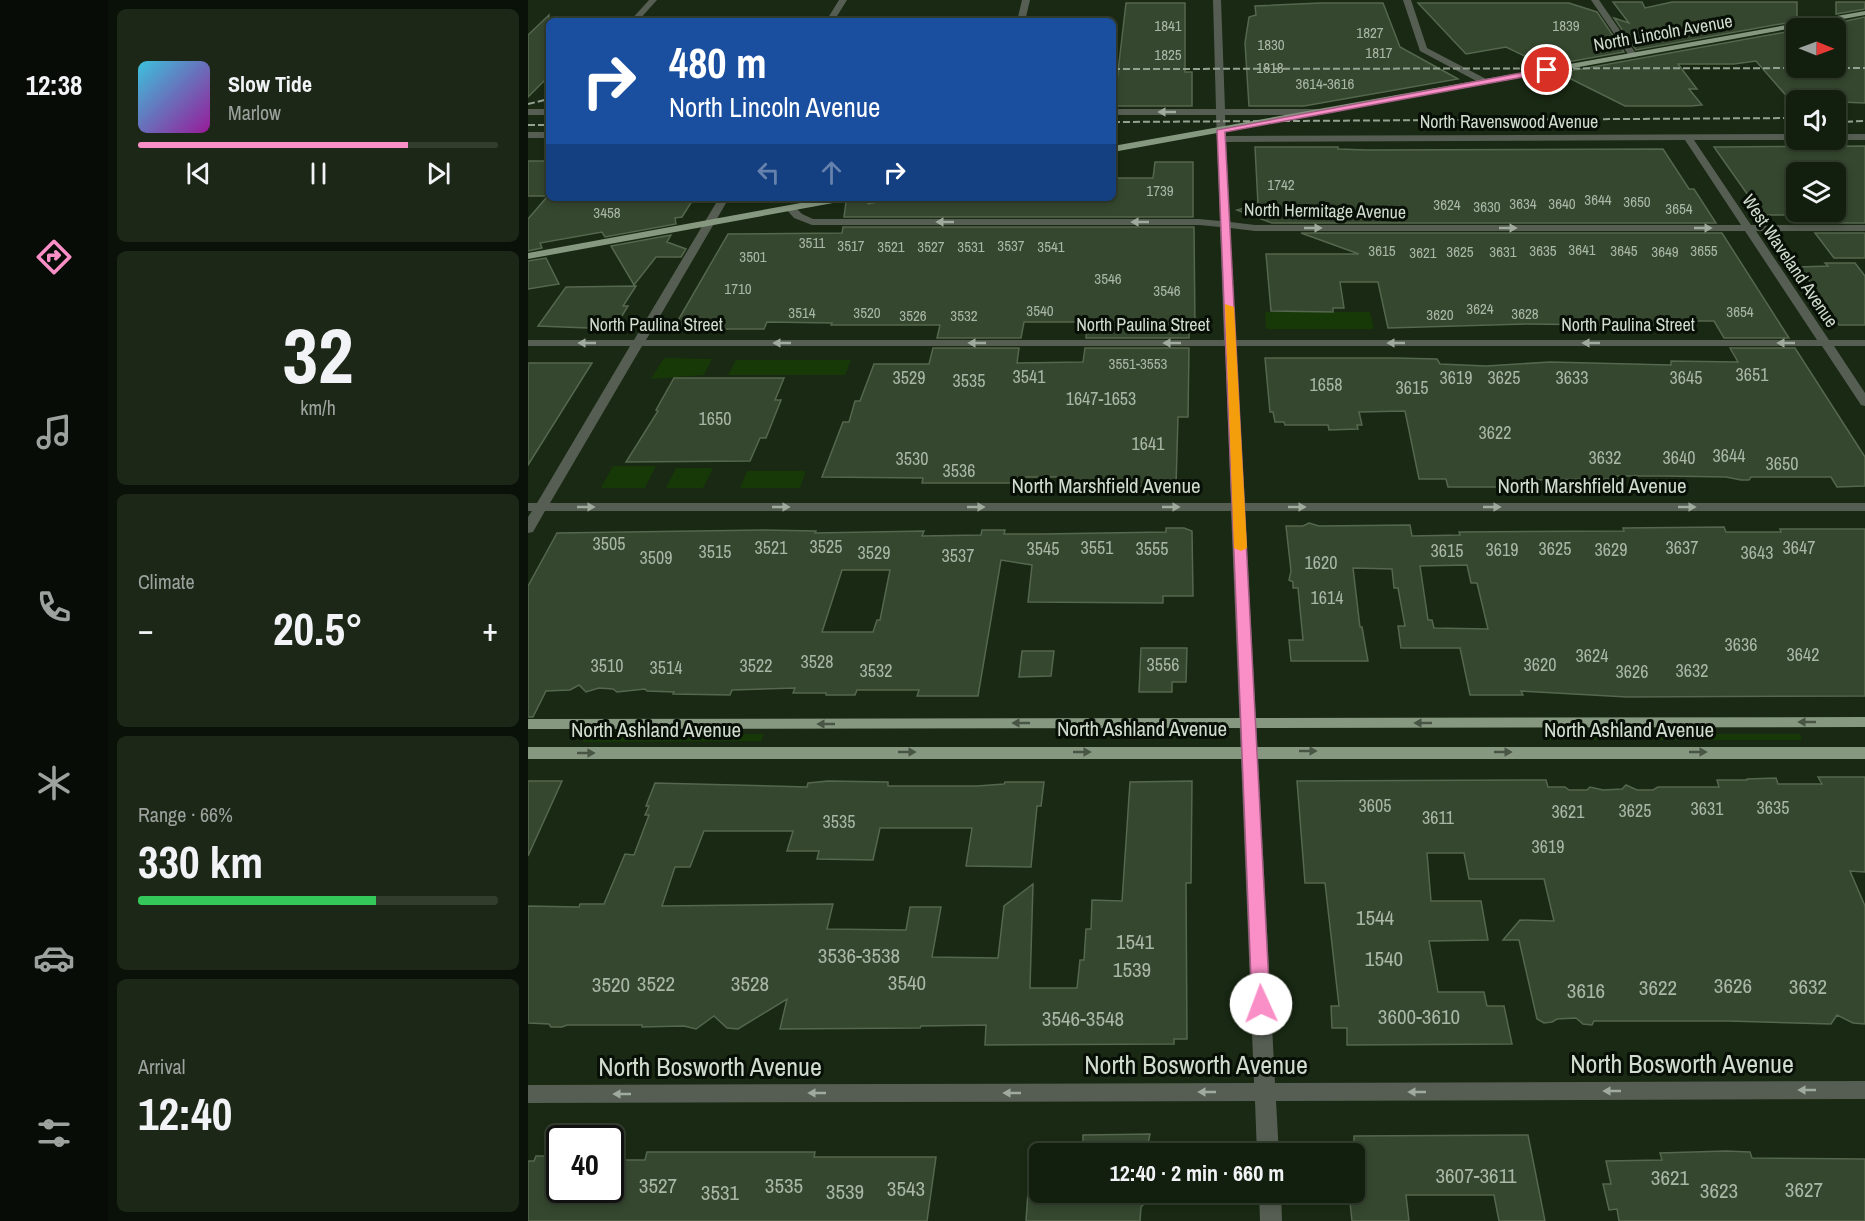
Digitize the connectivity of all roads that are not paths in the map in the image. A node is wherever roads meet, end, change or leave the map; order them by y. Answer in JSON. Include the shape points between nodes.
{"nodes":[{"id":1,"x":653,"y":0,"type":"edge"},
{"id":2,"x":843,"y":0,"type":"edge"},
{"id":3,"x":1026,"y":0,"type":"edge"},
{"id":4,"x":1217,"y":0,"type":"edge"},
{"id":5,"x":1407,"y":0,"type":"edge"},
{"id":6,"x":1595,"y":0,"type":"edge"},
{"id":7,"x":1865,"y":13,"type":"edge"},
{"id":8,"x":637,"y":18,"type":"edge"},
{"id":9,"x":832,"y":18,"type":"edge"},
{"id":10,"x":1022,"y":18,"type":"edge"},
{"id":11,"x":1633,"y":55,"type":"junction"},
{"id":12,"x":1485,"y":82,"type":"junction"},
{"id":13,"x":528,"y":112,"type":"edge"},
{"id":14,"x":546,"y":112,"type":"edge"},
{"id":15,"x":1116,"y":112,"type":"edge"},
{"id":16,"x":1221,"y":112,"type":"junction"},
{"id":17,"x":1328,"y":112,"type":"junction"},
{"id":18,"x":546,"y":135,"type":"edge"},
{"id":19,"x":1221,"y":135,"type":"junction"},
{"id":20,"x":529,"y":136,"type":"edge"},
{"id":21,"x":1786,"y":137,"type":"edge"},
{"id":22,"x":1846,"y":137,"type":"edge"},
{"id":23,"x":1865,"y":137,"type":"edge"},
{"id":24,"x":1688,"y":138,"type":"junction"},
{"id":25,"x":1116,"y":149,"type":"edge"},
{"id":26,"x":722,"y":201,"type":"edge"},
{"id":27,"x":828,"y":201,"type":"edge"},
{"id":28,"x":790,"y":208,"type":"junction"},
{"id":29,"x":709,"y":223,"type":"junction"},
{"id":30,"x":1225,"y":225,"type":"junction"},
{"id":31,"x":1747,"y":228,"type":"junction"},
{"id":32,"x":1865,"y":228,"type":"edge"},
{"id":33,"x":528,"y":256,"type":"edge"},
{"id":34,"x":528,"y":343,"type":"edge"},
{"id":35,"x":639,"y":343,"type":"junction"},
{"id":36,"x":1231,"y":343,"type":"junction"},
{"id":37,"x":1825,"y":343,"type":"junction"},
{"id":38,"x":1865,"y":343,"type":"edge"},
{"id":39,"x":1865,"y":402,"type":"edge"},
{"id":40,"x":534,"y":507,"type":"edge"},
{"id":41,"x":1238,"y":507,"type":"junction"},
{"id":42,"x":1865,"y":507,"type":"edge"},
{"id":43,"x":528,"y":529,"type":"edge"},
{"id":44,"x":1865,"y":722,"type":"edge"},
{"id":45,"x":1248,"y":723,"type":"junction"},
{"id":46,"x":528,"y":724,"type":"edge"},
{"id":47,"x":1249,"y":751,"type":"junction"},
{"id":48,"x":528,"y":753,"type":"edge"},
{"id":49,"x":1865,"y":753,"type":"edge"},
{"id":50,"x":1865,"y":1090,"type":"edge"},
{"id":51,"x":1266,"y":1092,"type":"junction"},
{"id":52,"x":528,"y":1094,"type":"edge"},
{"id":53,"x":1268,"y":1143,"type":"edge"},
{"id":54,"x":1270,"y":1203,"type":"edge"},
{"id":55,"x":1271,"y":1221,"type":"edge"}],
"edges":[{"from":1,"to":8,"type":"street"},
{"from":2,"to":9,"type":"street"},
{"from":3,"to":10,"type":"street"},
{"from":4,"to":16,"type":"street"},
{"from":5,"to":12,"type":"street","via":[[1423,49]]},
{"from":6,"to":11,"type":"street"},
{"from":7,"to":11,"type":"main road","name":"North Lincoln Avenue"},
{"from":11,"to":12,"type":"main road","name":"North Lincoln Avenue"},
{"from":12,"to":17,"type":"main road","name":"North Lincoln Avenue"},
{"from":13,"to":14,"type":"street"},
{"from":16,"to":15,"type":"street","one_way":true},
{"from":16,"to":17,"type":"street"},
{"from":16,"to":19,"type":"street"},
{"from":17,"to":19,"type":"main road","name":"North Lincoln Avenue"},
{"from":18,"to":20,"type":"street"},
{"from":19,"to":24,"type":"street","name":"North Ravenswood Avenue"},
{"from":19,"to":25,"type":"main road","name":"North Lincoln Avenue"},
{"from":19,"to":30,"type":"street"},
{"from":21,"to":24,"type":"street","name":"North Ravenswood Avenue"},
{"from":22,"to":23,"type":"street"},
{"from":24,"to":31,"type":"street","name":"West Waveland Avenue"},
{"from":26,"to":29,"type":"street"},
{"from":27,"to":28,"type":"main road"},
{"from":28,"to":29,"type":"main road"},
{"from":30,"to":28,"type":"street","name":"North Hermitage Avenue","one_way":true,"via":[[812,222]]},
{"from":29,"to":33,"type":"main road"},
{"from":29,"to":35,"type":"street"},
{"from":30,"to":31,"type":"street","name":"North Hermitage Avenue","one_way":true},
{"from":30,"to":36,"type":"street"},
{"from":31,"to":32,"type":"street","name":"North Hermitage Avenue"},
{"from":31,"to":37,"type":"street","name":"West Waveland Avenue"},
{"from":35,"to":34,"type":"street","name":"North Paulina Street","one_way":true},
{"from":36,"to":35,"type":"street","name":"North Paulina Street","one_way":true},
{"from":35,"to":40,"type":"street"},
{"from":37,"to":36,"type":"street","name":"North Paulina Street","one_way":true},
{"from":36,"to":41,"type":"street"},
{"from":37,"to":38,"type":"street","name":"North Paulina Street"},
{"from":37,"to":39,"type":"street","name":"West Waveland Avenue"},
{"from":40,"to":41,"type":"street","name":"North Marshfield Avenue","one_way":true},
{"from":40,"to":43,"type":"street"},
{"from":41,"to":42,"type":"street","name":"North Marshfield Avenue","one_way":true},
{"from":41,"to":45,"type":"street"},
{"from":44,"to":45,"type":"main road","name":"North Ashland Avenue","one_way":true},
{"from":45,"to":46,"type":"main road","name":"North Ashland Avenue","one_way":true},
{"from":45,"to":47,"type":"street"},
{"from":48,"to":47,"type":"main road","name":"North Ashland Avenue","one_way":true},
{"from":47,"to":49,"type":"main road","name":"North Ashland Avenue","one_way":true},
{"from":47,"to":51,"type":"street"},
{"from":50,"to":51,"type":"street","name":"North Bosworth Avenue","one_way":true},
{"from":51,"to":52,"type":"street","name":"North Bosworth Avenue","one_way":true},
{"from":51,"to":53,"type":"street"},
{"from":54,"to":55,"type":"street"}]}
